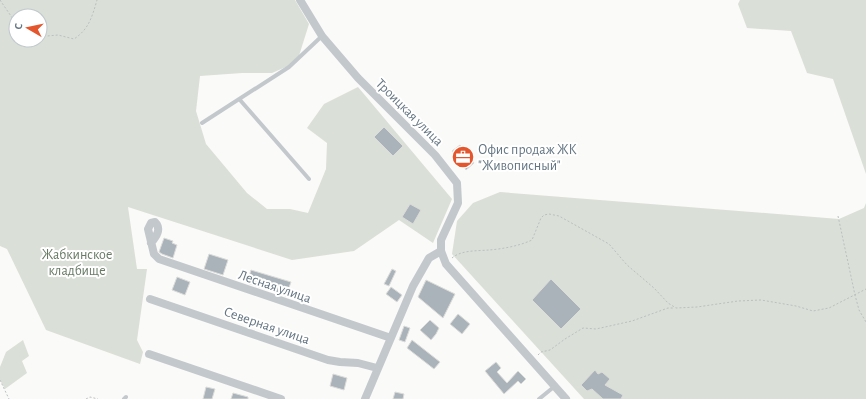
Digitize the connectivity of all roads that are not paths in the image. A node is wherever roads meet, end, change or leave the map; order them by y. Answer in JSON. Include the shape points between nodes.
{"nodes":[{"id":1,"x":300,"y":0,"type":"edge"},
{"id":2,"x":322,"y":36,"type":"junction"},
{"id":3,"x":240,"y":100,"type":"junction"},
{"id":4,"x":202,"y":123,"type":"dead end"},
{"id":5,"x":309,"y":179,"type":"dead end"},
{"id":6,"x":151,"y":243,"type":"dead end"},
{"id":7,"x":441,"y":251,"type":"junction"},
{"id":8,"x":150,"y":299,"type":"dead end"},
{"id":9,"x":391,"y":338,"type":"junction"},
{"id":10,"x":149,"y":354,"type":"dead end"},
{"id":11,"x":377,"y":368,"type":"junction"},
{"id":12,"x":554,"y":386,"type":"junction"},
{"id":13,"x":281,"y":399,"type":"edge"},
{"id":14,"x":364,"y":399,"type":"edge"},
{"id":15,"x":539,"y":399,"type":"edge"},
{"id":16,"x":566,"y":399,"type":"edge"}],
"edges":[{"from":1,"to":2,"type":"street","name":"Троицкая улица"},
{"from":2,"to":3,"type":"lane","via":[[289,67]]},
{"from":2,"to":7,"type":"street","name":"Троицкая улица","via":[[358,78],[435,155],[457,183],[458,203],[441,240]]},
{"from":3,"to":4,"type":"lane"},
{"from":3,"to":5,"type":"lane"},
{"from":6,"to":9,"type":"street","name":"Лесная улица","via":[[154,254],[159,259]]},
{"from":7,"to":9,"type":"street","via":[[430,258],[416,280]]},
{"from":7,"to":12,"type":"street","via":[[446,264]]},
{"from":8,"to":11,"type":"street","name":"Северная улица","via":[[328,360]]},
{"from":9,"to":11,"type":"street"},
{"from":10,"to":13,"type":"street"},
{"from":11,"to":14,"type":"street"},
{"from":12,"to":15,"type":"lane"},
{"from":12,"to":16,"type":"street"}]}
